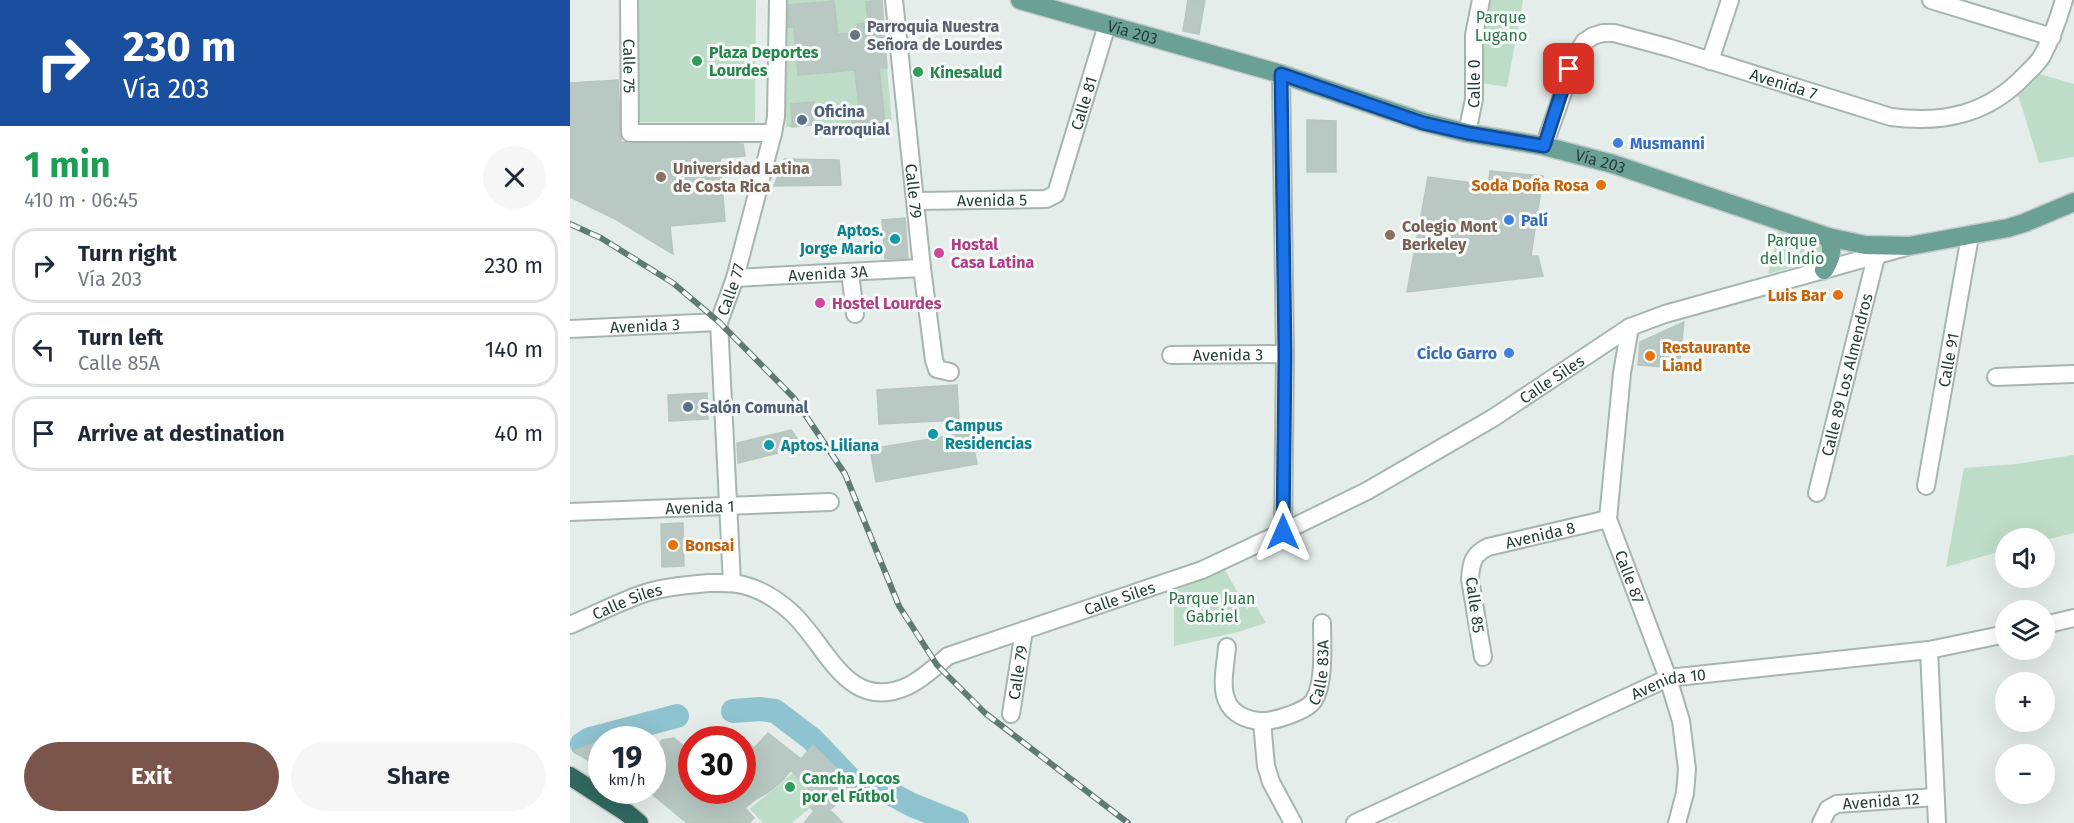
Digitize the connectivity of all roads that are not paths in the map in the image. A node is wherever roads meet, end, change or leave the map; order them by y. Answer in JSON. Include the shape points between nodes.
{"nodes":[{"id":1,"x":629,"y":0,"type":"edge"},
{"id":2,"x":778,"y":0,"type":"edge"},
{"id":3,"x":894,"y":0,"type":"edge"},
{"id":4,"x":1020,"y":0,"type":"edge"},
{"id":5,"x":1481,"y":0,"type":"edge"},
{"id":6,"x":1730,"y":0,"type":"edge"},
{"id":7,"x":1931,"y":0,"type":"edge"},
{"id":8,"x":2064,"y":0,"type":"edge"},
{"id":9,"x":1107,"y":25,"type":"junction"},
{"id":10,"x":2052,"y":37,"type":"junction"},
{"id":11,"x":1710,"y":62,"type":"junction"},
{"id":12,"x":1281,"y":74,"type":"junction"},
{"id":13,"x":773,"y":133,"type":"junction"},
{"id":14,"x":1467,"y":133,"type":"junction"},
{"id":15,"x":1544,"y":146,"type":"junction"},
{"id":16,"x":1060,"y":183,"type":"joint"},
{"id":17,"x":916,"y":201,"type":"junction"},
{"id":18,"x":2074,"y":202,"type":"edge"},
{"id":19,"x":1970,"y":236,"type":"junction"},
{"id":20,"x":1828,"y":237,"type":"junction"},
{"id":21,"x":1909,"y":246,"type":"junction"},
{"id":22,"x":1876,"y":257,"type":"junction"},
{"id":23,"x":922,"y":268,"type":"junction"},
{"id":24,"x":1824,"y":270,"type":"junction"},
{"id":25,"x":850,"y":272,"type":"junction"},
{"id":26,"x":735,"y":278,"type":"junction"},
{"id":27,"x":855,"y":314,"type":"dead end"},
{"id":28,"x":718,"y":322,"type":"junction"},
{"id":29,"x":1630,"y":327,"type":"junction"},
{"id":30,"x":570,"y":329,"type":"edge"},
{"id":31,"x":1285,"y":354,"type":"junction"},
{"id":32,"x":1171,"y":355,"type":"dead end"},
{"id":33,"x":950,"y":372,"type":"dead end"},
{"id":34,"x":2074,"y":374,"type":"edge"},
{"id":35,"x":1996,"y":376,"type":"dead end"},
{"id":36,"x":1926,"y":486,"type":"dead end"},
{"id":37,"x":1816,"y":493,"type":"dead end"},
{"id":38,"x":830,"y":502,"type":"dead end"},
{"id":39,"x":728,"y":506,"type":"junction"},
{"id":40,"x":570,"y":512,"type":"edge"},
{"id":41,"x":1608,"y":519,"type":"junction"},
{"id":42,"x":1283,"y":532,"type":"junction"},
{"id":43,"x":1476,"y":555,"type":"joint"},
{"id":44,"x":732,"y":583,"type":"junction"},
{"id":45,"x":2074,"y":618,"type":"edge"},
{"id":46,"x":1322,"y":622,"type":"dead end"},
{"id":47,"x":2055,"y":622,"type":"edge"},
{"id":48,"x":570,"y":625,"type":"edge"},
{"id":49,"x":1024,"y":630,"type":"junction"},
{"id":50,"x":1995,"y":636,"type":"edge"},
{"id":51,"x":1227,"y":646,"type":"dead end"},
{"id":52,"x":1929,"y":650,"type":"junction"},
{"id":53,"x":1483,"y":657,"type":"dead end"},
{"id":54,"x":1668,"y":678,"type":"junction"},
{"id":55,"x":1011,"y":714,"type":"dead end"},
{"id":56,"x":1262,"y":722,"type":"junction"},
{"id":57,"x":570,"y":776,"type":"edge"},
{"id":58,"x":1935,"y":797,"type":"junction"},
{"id":59,"x":1825,"y":816,"type":"edge"},
{"id":60,"x":639,"y":823,"type":"edge"},
{"id":61,"x":1293,"y":823,"type":"edge"},
{"id":62,"x":1355,"y":823,"type":"edge"},
{"id":63,"x":1677,"y":823,"type":"edge"},
{"id":64,"x":1937,"y":823,"type":"edge"}],
"edges":[{"from":1,"to":13,"type":"street","name":"Calle 75","via":[[630,133]]},
{"from":2,"to":13,"type":"street","name":"Calle 77"},
{"from":3,"to":17,"type":"street","name":"Calle 79"},
{"from":4,"to":9,"type":"main road","name":"Vía 203"},
{"from":5,"to":14,"type":"street","name":"Calle 0","via":[[1474,35],[1474,99]]},
{"from":6,"to":11,"type":"street"},
{"from":7,"to":10,"type":"street"},
{"from":8,"to":10,"type":"street"},
{"from":9,"to":12,"type":"main road","name":"Vía 203"},
{"from":9,"to":16,"type":"street","name":"Calle 81"},
{"from":10,"to":11,"type":"street","name":"Avenida 7","via":[[2040,59],[1998,99],[1936,120],[1891,117]]},
{"from":11,"to":15,"type":"street","name":"Avenida 7","via":[[1625,36],[1593,36],[1584,42],[1569,69]]},
{"from":12,"to":14,"type":"main road","name":"Vía 203","via":[[1423,123]]},
{"from":12,"to":31,"type":"street"},
{"from":13,"to":26,"type":"street","name":"Calle 77"},
{"from":14,"to":15,"type":"main road","name":"Vía 203"},
{"from":15,"to":20,"type":"main road","name":"Vía 203","via":[[1613,164]]},
{"from":16,"to":17,"type":"street","name":"Avenida 5","via":[[1056,194],[1046,199]]},
{"from":17,"to":23,"type":"street","name":"Calle 79"},
{"from":18,"to":19,"type":"main road","name":"Vía 203","via":[[2024,223]]},
{"from":19,"to":21,"type":"main road","name":"Vía 203"},
{"from":19,"to":36,"type":"street","name":"Calle 91"},
{"from":20,"to":21,"type":"main road","name":"Vía 203","via":[[1865,245]]},
{"from":20,"to":24,"type":"main road","via":[[1832,255]]},
{"from":21,"to":22,"type":"street","name":"Calle Siles"},
{"from":22,"to":24,"type":"street","name":"Calle Siles"},
{"from":22,"to":37,"type":"street","name":"Calle 89 Los Almendros"},
{"from":23,"to":25,"type":"street","name":"Avenida 3A"},
{"from":23,"to":33,"type":"street","name":"Calle 79","via":[[934,360],[937,369]]},
{"from":24,"to":29,"type":"street","name":"Calle Siles"},
{"from":25,"to":26,"type":"street","name":"Avenida 3A"},
{"from":25,"to":27,"type":"street"},
{"from":26,"to":28,"type":"street","name":"Calle 77"},
{"from":28,"to":30,"type":"street","name":"Avenida 3"},
{"from":28,"to":39,"type":"street","name":"Calle 77"},
{"from":29,"to":41,"type":"street","name":"Calle 87"},
{"from":29,"to":42,"type":"street","name":"Calle Siles","via":[[1493,418],[1367,491]]},
{"from":31,"to":32,"type":"street","name":"Avenida 3"},
{"from":31,"to":42,"type":"street"},
{"from":34,"to":35,"type":"street"},
{"from":38,"to":39,"type":"street","name":"Avenida 1"},
{"from":39,"to":40,"type":"street","name":"Avenida 1"},
{"from":39,"to":44,"type":"street","name":"Calle 77"},
{"from":41,"to":43,"type":"street","name":"Avenida 8","via":[[1488,548]]},
{"from":41,"to":54,"type":"street","name":"Calle 87"},
{"from":42,"to":49,"type":"street","name":"Calle Siles","via":[[1202,570]]},
{"from":43,"to":53,"type":"street","name":"Calle 85","via":[[1470,579]]},
{"from":44,"to":48,"type":"street","name":"Calle Siles","via":[[683,585],[644,593]]},
{"from":44,"to":49,"type":"street","name":"Calle Siles","via":[[757,589],[774,599],[798,620],[841,675],[875,692],[896,691],[948,656]]},
{"from":45,"to":47,"type":"street"},
{"from":46,"to":56,"type":"street","name":"Calle 83A","via":[[1321,676],[1315,699],[1306,708]]},
{"from":49,"to":55,"type":"street","name":"Calle 79"},
{"from":50,"to":52,"type":"street","name":"Avenida 10"},
{"from":51,"to":56,"type":"street","via":[[1227,703],[1237,715]]},
{"from":52,"to":54,"type":"street","name":"Avenida 10"},
{"from":52,"to":58,"type":"street"},
{"from":54,"to":62,"type":"street","name":"Avenida 10"},
{"from":54,"to":63,"type":"street","name":"Calle 87","via":[[1681,721],[1687,769]]},
{"from":56,"to":61,"type":"street","via":[[1266,766]]},
{"from":57,"to":60,"type":"highway"},
{"from":58,"to":59,"type":"street","name":"Avenida 12","via":[[1837,804]]},
{"from":58,"to":64,"type":"street"}]}
